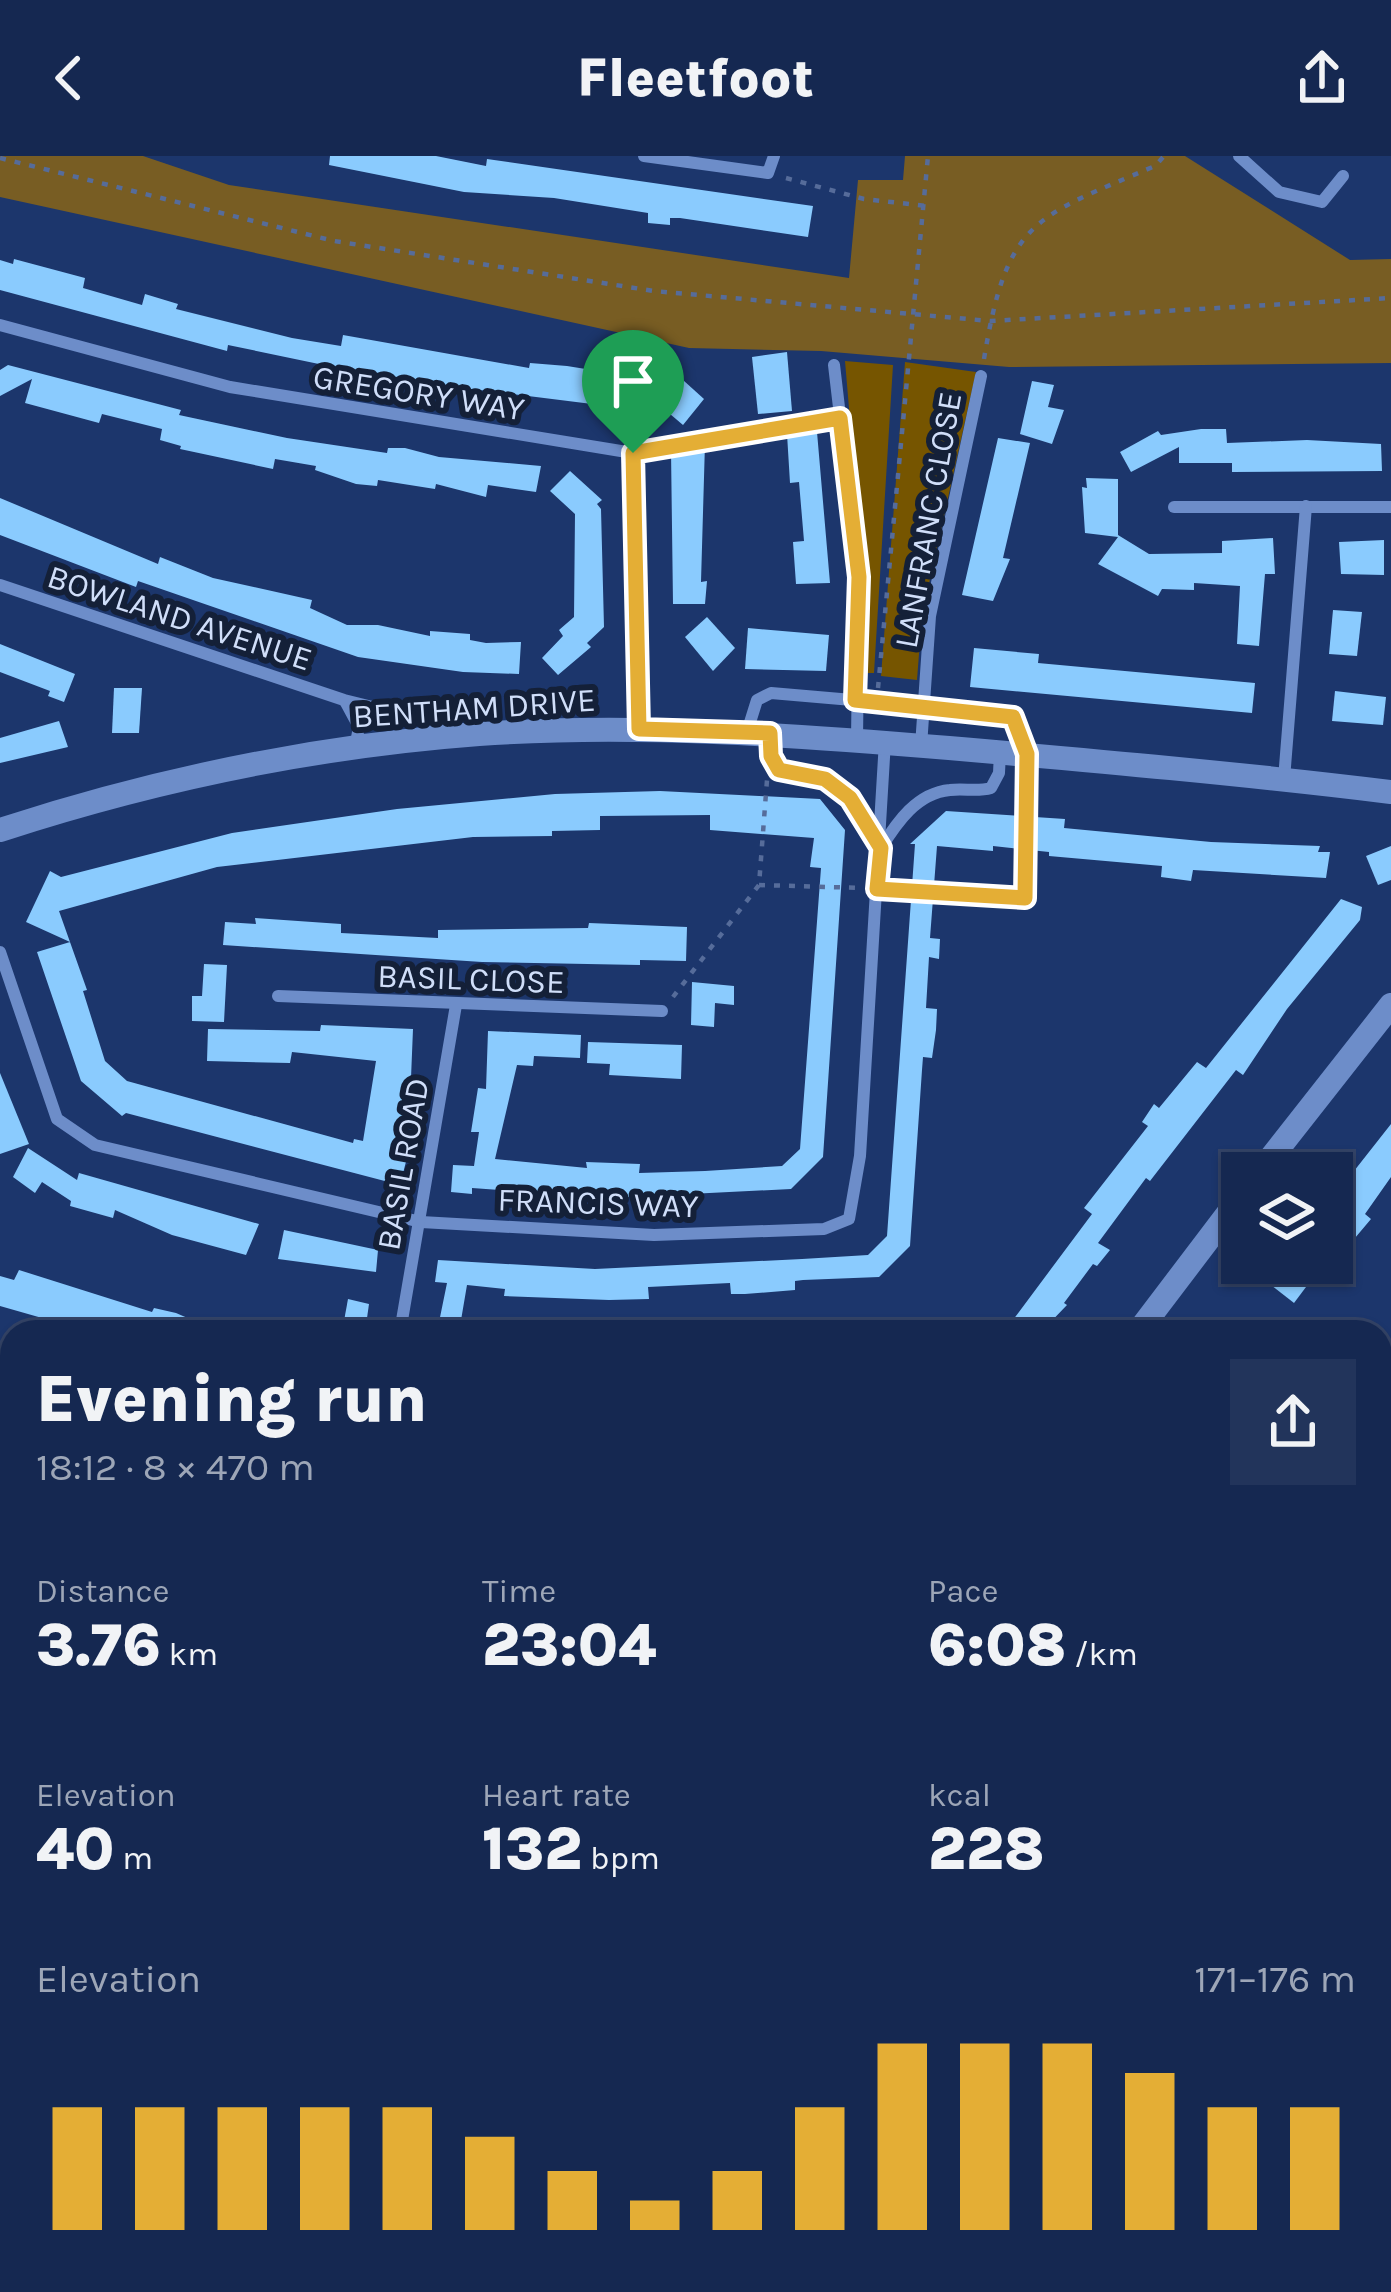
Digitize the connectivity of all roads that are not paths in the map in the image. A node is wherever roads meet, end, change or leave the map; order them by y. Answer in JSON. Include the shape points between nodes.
{"nodes":[{"id":1,"x":644,"y":156,"type":"edge"},
{"id":2,"x":774,"y":156,"type":"edge"},
{"id":3,"x":1239,"y":156,"type":"edge"},
{"id":4,"x":1342,"y":176,"type":"dead end"},
{"id":5,"x":0,"y":325,"type":"edge"},
{"id":6,"x":834,"y":365,"type":"dead end"},
{"id":7,"x":981,"y":376,"type":"road end"},
{"id":8,"x":1306,"y":506,"type":"junction"},
{"id":9,"x":1174,"y":507,"type":"dead end"},
{"id":10,"x":1391,"y":507,"type":"edge"},
{"id":11,"x":0,"y":585,"type":"edge"},
{"id":12,"x":344,"y":700,"type":"junction"},
{"id":13,"x":855,"y":700,"type":"junction"},
{"id":14,"x":924,"y":707,"type":"junction"},
{"id":15,"x":639,"y":729,"type":"junction"},
{"id":16,"x":759,"y":733,"type":"junction"},
{"id":17,"x":478,"y":734,"type":"junction"},
{"id":18,"x":857,"y":740,"type":"junction"},
{"id":19,"x":885,"y":742,"type":"junction"},
{"id":20,"x":921,"y":746,"type":"junction"},
{"id":21,"x":355,"y":748,"type":"junction"},
{"id":22,"x":1000,"y":752,"type":"junction"},
{"id":23,"x":1027,"y":754,"type":"junction"},
{"id":24,"x":1284,"y":779,"type":"junction"},
{"id":25,"x":1391,"y":792,"type":"edge"},
{"id":26,"x":0,"y":830,"type":"edge"},
{"id":27,"x":881,"y":848,"type":"junction"},
{"id":28,"x":0,"y":952,"type":"edge"},
{"id":29,"x":278,"y":996,"type":"dead end"},
{"id":30,"x":1391,"y":1004,"type":"edge"},
{"id":31,"x":456,"y":1006,"type":"junction"},
{"id":32,"x":662,"y":1011,"type":"road end"},
{"id":33,"x":1275,"y":1152,"type":"edge"},
{"id":34,"x":421,"y":1222,"type":"junction"},
{"id":35,"x":1221,"y":1223,"type":"edge"},
{"id":36,"x":402,"y":1320,"type":"edge"},
{"id":37,"x":1147,"y":1320,"type":"edge"}],
"edges":[{"from":1,"to":2,"type":"street","via":[[768,173]]},
{"from":3,"to":4,"type":"street","via":[[1280,192],[1322,202]]},
{"from":5,"to":15,"type":"street","name":"GREGORY WAY","via":[[230,387],[633,453]]},
{"from":6,"to":13,"type":"street","via":[[859,577]]},
{"from":7,"to":14,"type":"street","name":"LANFRANC CLOSE","via":[[930,616]]},
{"from":8,"to":9,"type":"street"},
{"from":8,"to":10,"type":"street"},
{"from":8,"to":24,"type":"street"},
{"from":11,"to":12,"type":"street","name":"BOWLAND AVENUE"},
{"from":12,"to":17,"type":"street","name":"BOWLAND AVENUE"},
{"from":12,"to":21,"type":"street","name":"BOWLAND AVENUE","via":[[359,727]]},
{"from":13,"to":14,"type":"street"},
{"from":13,"to":16,"type":"street","via":[[770,692],[757,700]]},
{"from":13,"to":18,"type":"street"},
{"from":14,"to":20,"type":"street","name":"LANFRANC CLOSE"},
{"from":14,"to":23,"type":"street","via":[[1008,714]]},
{"from":15,"to":16,"type":"street","name":"BENTHAM DRIVE"},
{"from":15,"to":17,"type":"street","name":"BENTHAM DRIVE"},
{"from":16,"to":18,"type":"street","name":"BENTHAM DRIVE"},
{"from":16,"to":27,"type":"street","via":[[779,770],[838,787]]},
{"from":17,"to":21,"type":"street","name":"BENTHAM DRIVE"},
{"from":18,"to":19,"type":"street","name":"BENTHAM DRIVE"},
{"from":19,"to":20,"type":"street","name":"BENTHAM DRIVE"},
{"from":19,"to":27,"type":"street","name":"FRANCIS WAY"},
{"from":20,"to":22,"type":"street","name":"BENTHAM DRIVE"},
{"from":21,"to":26,"type":"street","name":"BENTHAM DRIVE","via":[[208,774]]},
{"from":22,"to":23,"type":"street","name":"BENTHAM DRIVE"},
{"from":22,"to":27,"type":"street","via":[[991,788],[923,800]]},
{"from":23,"to":24,"type":"street","name":"BENTHAM DRIVE"},
{"from":24,"to":25,"type":"street","name":"BENTHAM DRIVE"},
{"from":27,"to":34,"type":"street","name":"FRANCIS WAY","via":[[849,1219],[824,1229],[654,1235]]},
{"from":28,"to":34,"type":"street","name":"FRANCIS WAY","via":[[57,1119],[95,1145]]},
{"from":29,"to":31,"type":"street","name":"BASIL CLOSE"},
{"from":30,"to":33,"type":"street"},
{"from":31,"to":32,"type":"street","name":"BASIL CLOSE"},
{"from":31,"to":34,"type":"street","name":"BASIL ROAD"},
{"from":34,"to":36,"type":"street","name":"BASIL ROAD"},
{"from":35,"to":37,"type":"street"}]}
